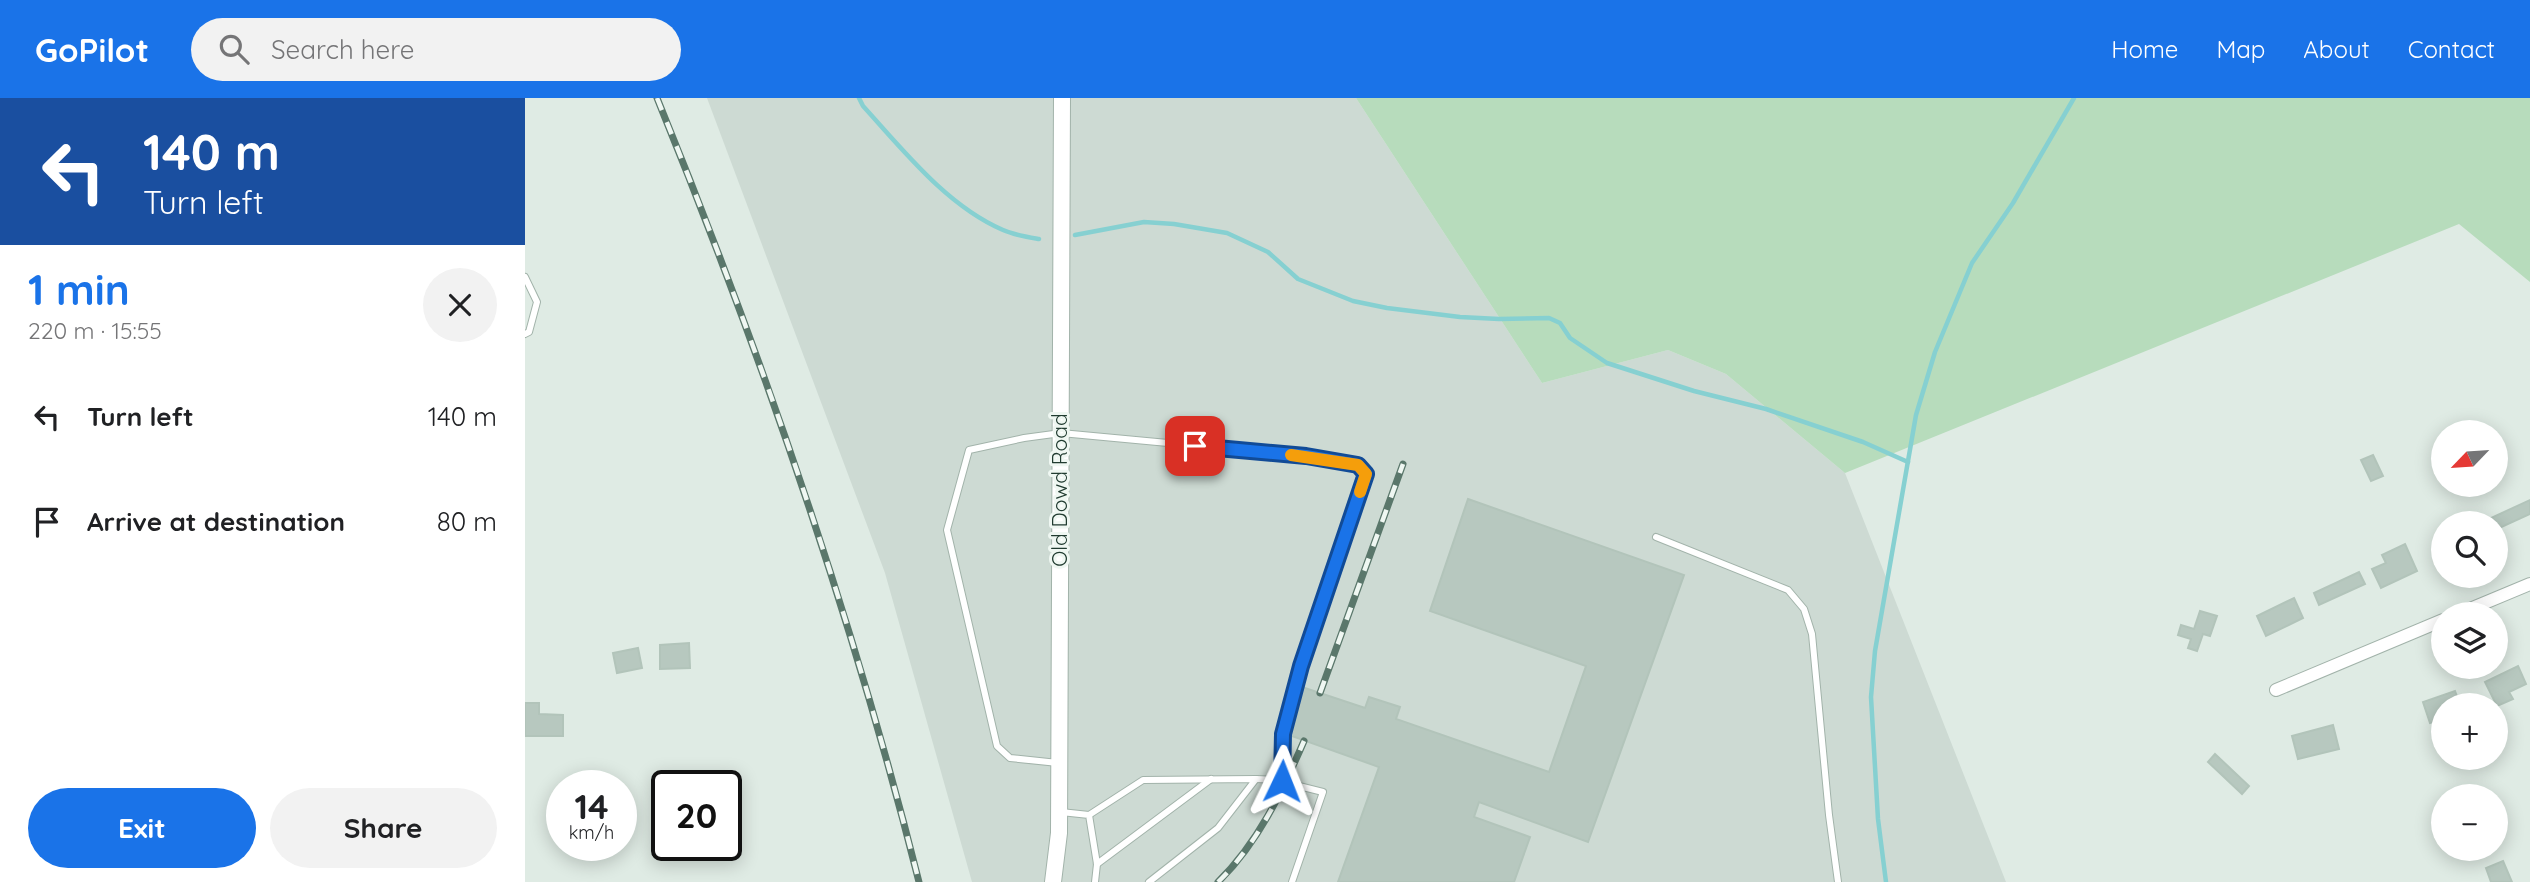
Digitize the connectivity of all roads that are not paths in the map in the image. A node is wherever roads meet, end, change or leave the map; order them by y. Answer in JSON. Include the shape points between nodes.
{"nodes":[{"id":1,"x":1062,"y":98,"type":"edge"},
{"id":2,"x":525,"y":276,"type":"edge"},
{"id":3,"x":525,"y":334,"type":"edge"},
{"id":4,"x":1061,"y":433,"type":"junction"},
{"id":5,"x":1656,"y":537,"type":"dead end"},
{"id":6,"x":2530,"y":584,"type":"edge"},
{"id":7,"x":2487,"y":602,"type":"edge"},
{"id":8,"x":2431,"y":625,"type":"edge"},
{"id":9,"x":2276,"y":690,"type":"dead end"},
{"id":10,"x":1060,"y":763,"type":"junction"},
{"id":11,"x":1212,"y":778,"type":"junction"},
{"id":12,"x":1256,"y":779,"type":"junction"},
{"id":13,"x":1282,"y":781,"type":"junction"},
{"id":14,"x":1059,"y":812,"type":"junction"},
{"id":15,"x":1089,"y":815,"type":"junction"},
{"id":16,"x":1097,"y":864,"type":"junction"},
{"id":17,"x":1053,"y":882,"type":"edge"},
{"id":18,"x":1095,"y":882,"type":"edge"},
{"id":19,"x":1149,"y":882,"type":"edge"},
{"id":20,"x":1292,"y":882,"type":"edge"},
{"id":21,"x":1839,"y":882,"type":"edge"}],
"edges":[{"from":1,"to":4,"type":"street","name":"Old Dowd Road"},
{"from":2,"to":3,"type":"lane","via":[[537,302],[530,332]]},
{"from":4,"to":10,"type":"street","name":"Old Dowd Road"},
{"from":4,"to":10,"type":"lane","via":[[969,450],[947,530],[997,746],[1010,758]]},
{"from":4,"to":13,"type":"lane","via":[[1306,456],[1358,465],[1366,474],[1298,677],[1283,734]]},
{"from":5,"to":21,"type":"lane","via":[[1788,590],[1804,609],[1812,634]]},
{"from":6,"to":7,"type":"street"},
{"from":8,"to":9,"type":"street"},
{"from":10,"to":14,"type":"street","name":"Old Dowd Road"},
{"from":11,"to":12,"type":"lane"},
{"from":11,"to":15,"type":"lane","via":[[1143,780]]},
{"from":11,"to":16,"type":"lane"},
{"from":12,"to":13,"type":"lane"},
{"from":12,"to":19,"type":"lane","via":[[1218,828]]},
{"from":13,"to":20,"type":"lane","via":[[1323,792]]},
{"from":14,"to":15,"type":"lane"},
{"from":14,"to":17,"type":"street","name":"Old Dowd Road"},
{"from":15,"to":16,"type":"lane"},
{"from":16,"to":18,"type":"lane"}]}
